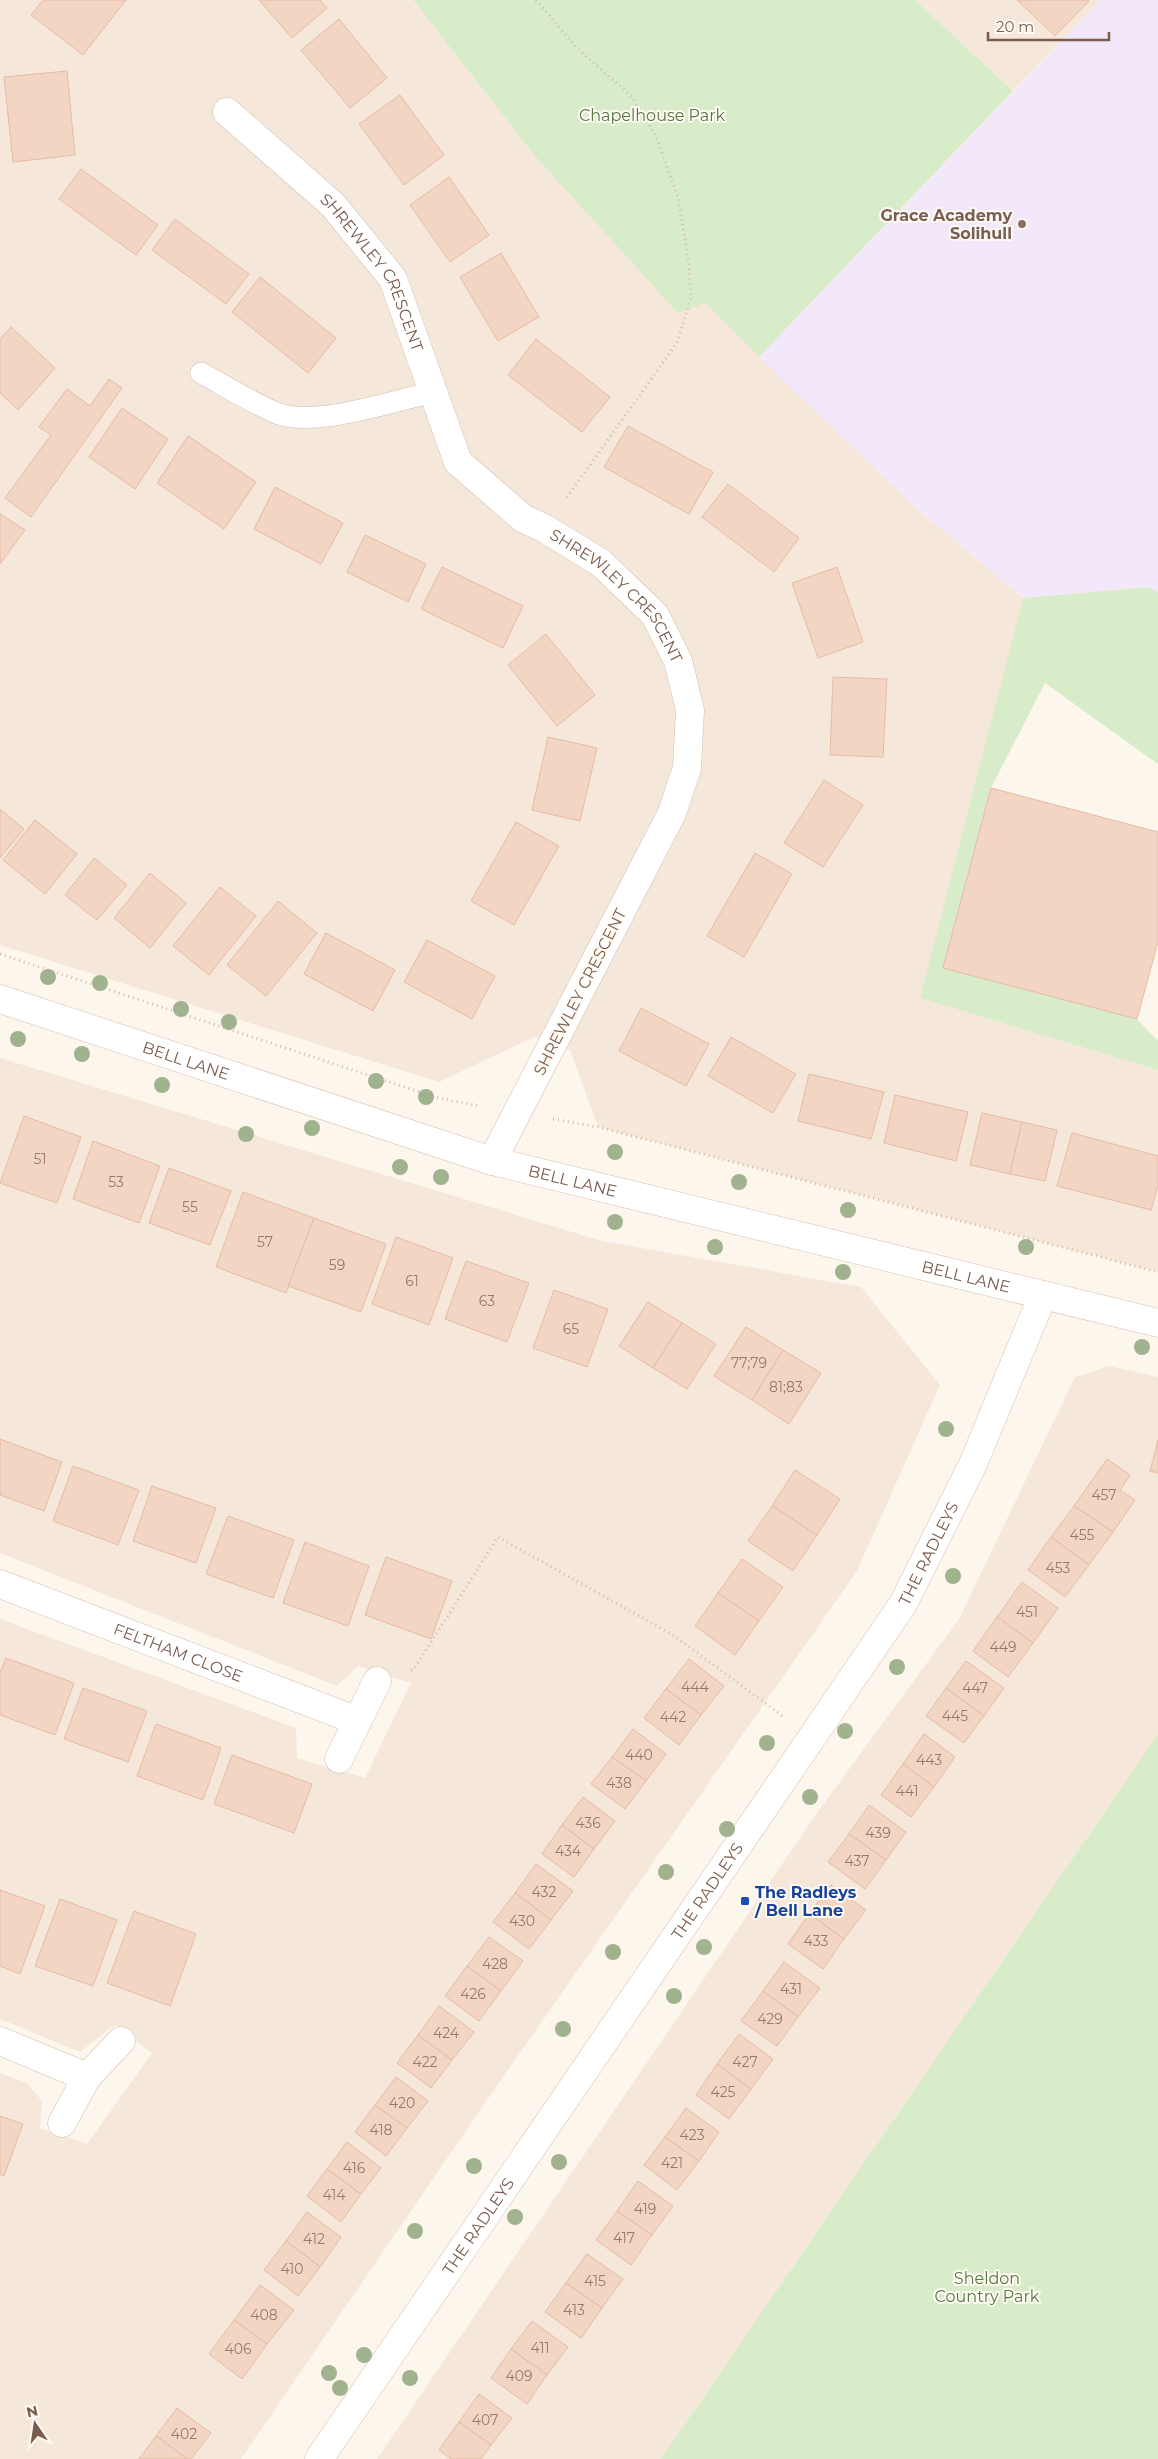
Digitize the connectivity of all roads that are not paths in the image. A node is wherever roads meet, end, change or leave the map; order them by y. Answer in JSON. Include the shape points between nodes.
{"nodes":[{"id":1,"x":227,"y":112,"type":"dead end"},
{"id":2,"x":201,"y":373,"type":"dead end"},
{"id":3,"x":433,"y":392,"type":"junction"},
{"id":4,"x":0,"y":999,"type":"edge"},
{"id":5,"x":492,"y":1161,"type":"junction"},
{"id":6,"x":1043,"y":1295,"type":"junction"},
{"id":7,"x":1158,"y":1323,"type":"edge"},
{"id":8,"x":0,"y":1584,"type":"edge"},
{"id":9,"x":377,"y":1681,"type":"road end"},
{"id":10,"x":358,"y":1720,"type":"junction"},
{"id":11,"x":338,"y":1759,"type":"dead end"},
{"id":12,"x":0,"y":2041,"type":"edge"},
{"id":13,"x":121,"y":2041,"type":"dead end"},
{"id":14,"x":87,"y":2077,"type":"junction"},
{"id":15,"x":62,"y":2123,"type":"dead end"},
{"id":16,"x":319,"y":2459,"type":"edge"}],
"edges":[{"from":1,"to":3,"type":"street","name":"SHREWLEY CRESCENT","via":[[333,205],[393,279]]},
{"from":2,"to":3,"type":"lane","via":[[279,414],[294,417],[327,416]]},
{"from":3,"to":5,"type":"street","name":"SHREWLEY CRESCENT","via":[[458,462],[524,519],[601,563],[655,615],[678,661],[690,710],[687,768],[672,813]]},
{"from":4,"to":5,"type":"street","name":"BELL LANE"},
{"from":5,"to":6,"type":"street","name":"BELL LANE"},
{"from":6,"to":7,"type":"street","name":"BELL LANE"},
{"from":6,"to":16,"type":"street","name":"THE RADLEYS","via":[[972,1464],[903,1604]]},
{"from":8,"to":10,"type":"street","name":"FELTHAM CLOSE"},
{"from":9,"to":10,"type":"street"},
{"from":10,"to":11,"type":"street"},
{"from":12,"to":14,"type":"street"},
{"from":13,"to":14,"type":"street"},
{"from":14,"to":15,"type":"street"}]}
